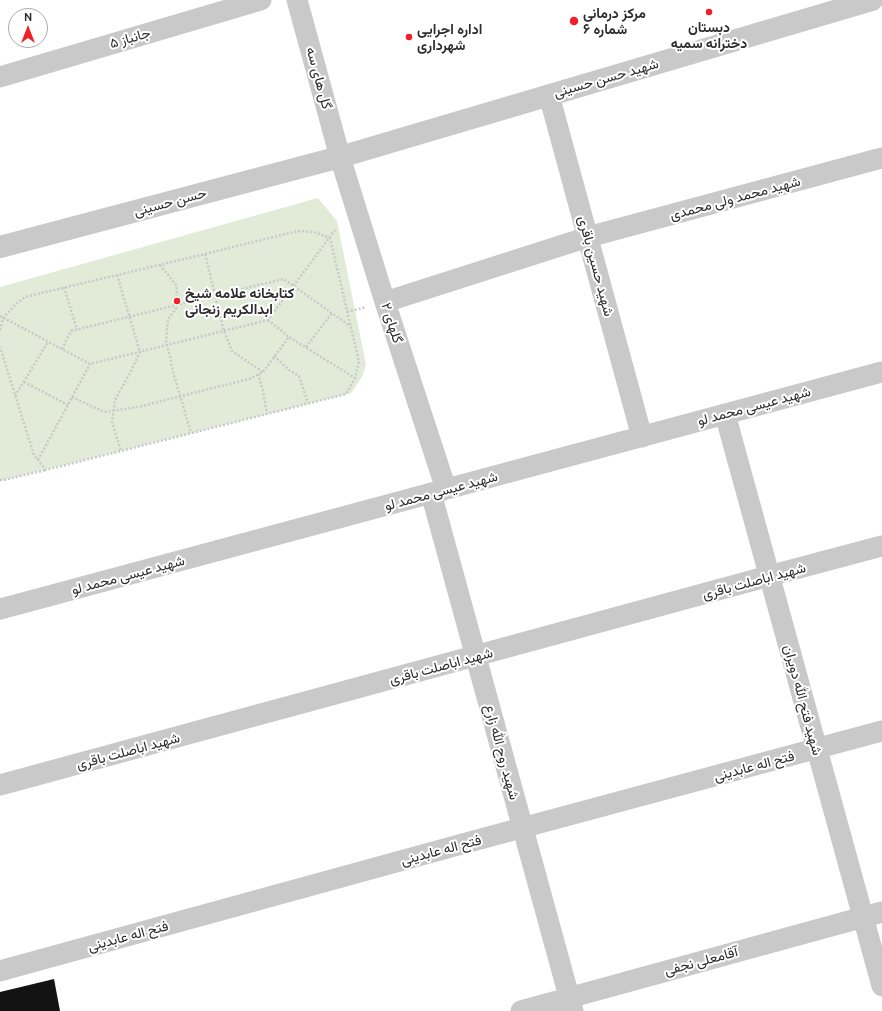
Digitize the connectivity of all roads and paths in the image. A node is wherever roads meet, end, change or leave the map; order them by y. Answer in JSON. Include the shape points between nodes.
{"nodes":[{"id":1,"x":260,"y":0,"type":"edge"},
{"id":2,"x":297,"y":0,"type":"edge"},
{"id":3,"x":872,"y":0,"type":"edge"},
{"id":4,"x":0,"y":77,"type":"edge"},
{"id":5,"x":549,"y":95,"type":"junction"},
{"id":6,"x":340,"y":157,"type":"junction"},
{"id":7,"x":882,"y":158,"type":"edge"},
{"id":8,"x":335,"y":230,"type":"dead end"},
{"id":9,"x":588,"y":237,"type":"junction"},
{"id":10,"x":330,"y":238,"type":"junction"},
{"id":11,"x":0,"y":247,"type":"edge"},
{"id":12,"x":205,"y":254,"type":"junction"},
{"id":13,"x":160,"y":265,"type":"junction"},
{"id":14,"x":117,"y":275,"type":"junction"},
{"id":15,"x":294,"y":286,"type":"junction"},
{"id":16,"x":64,"y":287,"type":"junction"},
{"id":17,"x":215,"y":296,"type":"junction"},
{"id":18,"x":385,"y":302,"type":"junction"},
{"id":19,"x":176,"y":305,"type":"junction"},
{"id":20,"x":332,"y":313,"type":"junction"},
{"id":21,"x":2,"y":317,"type":"edge"},
{"id":22,"x":130,"y":317,"type":"junction"},
{"id":23,"x":268,"y":320,"type":"junction"},
{"id":24,"x":350,"y":326,"type":"junction"},
{"id":25,"x":0,"y":330,"type":"edge"},
{"id":26,"x":77,"y":330,"type":"junction"},
{"id":27,"x":224,"y":331,"type":"junction"},
{"id":28,"x":289,"y":337,"type":"junction"},
{"id":29,"x":48,"y":342,"type":"junction"},
{"id":30,"x":167,"y":345,"type":"junction"},
{"id":31,"x":0,"y":347,"type":"edge"},
{"id":32,"x":306,"y":347,"type":"junction"},
{"id":33,"x":62,"y":349,"type":"junction"},
{"id":34,"x":140,"y":352,"type":"junction"},
{"id":35,"x":274,"y":356,"type":"junction"},
{"id":36,"x":90,"y":364,"type":"junction"},
{"id":37,"x":263,"y":372,"type":"junction"},
{"id":38,"x":882,"y":372,"type":"edge"},
{"id":39,"x":258,"y":374,"type":"junction"},
{"id":40,"x":355,"y":378,"type":"junction"},
{"id":41,"x":24,"y":382,"type":"junction"},
{"id":42,"x":15,"y":396,"type":"junction"},
{"id":43,"x":180,"y":396,"type":"junction"},
{"id":44,"x":72,"y":397,"type":"junction"},
{"id":45,"x":308,"y":404,"type":"junction"},
{"id":46,"x":68,"y":405,"type":"junction"},
{"id":47,"x":114,"y":411,"type":"junction"},
{"id":48,"x":267,"y":414,"type":"junction"},
{"id":49,"x":725,"y":414,"type":"junction"},
{"id":50,"x":191,"y":433,"type":"junction"},
{"id":51,"x":642,"y":437,"type":"junction"},
{"id":52,"x":121,"y":451,"type":"junction"},
{"id":53,"x":38,"y":460,"type":"junction"},
{"id":54,"x":46,"y":470,"type":"junction"},
{"id":55,"x":0,"y":480,"type":"edge"},
{"id":56,"x":438,"y":491,"type":"junction"},
{"id":57,"x":882,"y":546,"type":"edge"},
{"id":58,"x":769,"y":576,"type":"junction"},
{"id":59,"x":0,"y":610,"type":"edge"},
{"id":60,"x":475,"y":656,"type":"junction"},
{"id":61,"x":882,"y":731,"type":"edge"},
{"id":62,"x":817,"y":749,"type":"junction"},
{"id":63,"x":0,"y":786,"type":"edge"},
{"id":64,"x":522,"y":828,"type":"junction"},
{"id":65,"x":873,"y":915,"type":"edge"},
{"id":66,"x":0,"y":971,"type":"edge"},
{"id":67,"x":882,"y":986,"type":"edge"},
{"id":68,"x":571,"y":1004,"type":"edge"},
{"id":69,"x":521,"y":1011,"type":"edge"}],
"edges":[{"from":1,"to":4,"type":"street","name":"جانباز ۵"},
{"from":2,"to":6,"type":"street","name":"گل های سه"},
{"from":3,"to":5,"type":"street","name":"شهید حسن حسینی"},
{"from":5,"to":6,"type":"street","name":"شهید حسن حسینی"},
{"from":5,"to":9,"type":"street","name":"شهید حسین باقری"},
{"from":6,"to":11,"type":"street","name":"حسن حسینی"},
{"from":6,"to":18,"type":"street","name":"گلهای ۲"},
{"from":7,"to":9,"type":"street","name":"شهید محمد ولی محمدی"},
{"from":8,"to":10,"type":"path"},
{"from":9,"to":18,"type":"street","name":"شهید محمد ولی محمدی"},
{"from":9,"to":51,"type":"street","name":"شهید حسین باقری"},
{"from":10,"to":12,"type":"path","via":[[314,232],[298,231]]},
{"from":10,"to":15,"type":"path"},
{"from":10,"to":24,"type":"path"},
{"from":12,"to":13,"type":"path"},
{"from":12,"to":17,"type":"path"},
{"from":13,"to":14,"type":"path"},
{"from":13,"to":19,"type":"path","via":[[176,285]]},
{"from":14,"to":16,"type":"path"},
{"from":14,"to":22,"type":"path"},
{"from":15,"to":17,"type":"path","via":[[283,279]]},
{"from":15,"to":20,"type":"path"},
{"from":15,"to":23,"type":"path"},
{"from":16,"to":21,"type":"path","via":[[25,297]]},
{"from":16,"to":26,"type":"path"},
{"from":17,"to":19,"type":"path"},
{"from":17,"to":27,"type":"path"},
{"from":18,"to":56,"type":"street","name":"گلهای ۲"},
{"from":19,"to":22,"type":"path"},
{"from":19,"to":30,"type":"path","via":[[168,319]]},
{"from":20,"to":24,"type":"path"},
{"from":20,"to":32,"type":"path"},
{"from":21,"to":25,"type":"path"},
{"from":21,"to":29,"type":"path"},
{"from":22,"to":26,"type":"path"},
{"from":22,"to":34,"type":"path"},
{"from":23,"to":27,"type":"path"},
{"from":23,"to":28,"type":"path"},
{"from":24,"to":40,"type":"path","via":[[358,362]]},
{"from":26,"to":33,"type":"path","via":[[71,331]]},
{"from":27,"to":30,"type":"path"},
{"from":27,"to":37,"type":"path","via":[[232,352]]},
{"from":28,"to":32,"type":"path"},
{"from":28,"to":35,"type":"path"},
{"from":29,"to":33,"type":"path"},
{"from":29,"to":41,"type":"path"},
{"from":30,"to":34,"type":"path"},
{"from":30,"to":43,"type":"path"},
{"from":31,"to":42,"type":"path"},
{"from":32,"to":40,"type":"path"},
{"from":33,"to":36,"type":"path"},
{"from":34,"to":36,"type":"path"},
{"from":34,"to":47,"type":"path","via":[[115,400]]},
{"from":35,"to":37,"type":"path"},
{"from":35,"to":45,"type":"path","via":[[299,376]]},
{"from":36,"to":44,"type":"path"},
{"from":37,"to":39,"type":"path"},
{"from":38,"to":49,"type":"street","name":"شهید عیسی محمد لو"},
{"from":39,"to":43,"type":"path","via":[[249,379]]},
{"from":39,"to":48,"type":"path"},
{"from":40,"to":45,"type":"path","via":[[346,394]]},
{"from":41,"to":42,"type":"path"},
{"from":41,"to":46,"type":"path"},
{"from":42,"to":53,"type":"path","via":[[34,455]]},
{"from":43,"to":47,"type":"path"},
{"from":43,"to":50,"type":"path"},
{"from":44,"to":46,"type":"path"},
{"from":44,"to":47,"type":"path","via":[[104,412]]},
{"from":45,"to":48,"type":"path"},
{"from":46,"to":53,"type":"path"},
{"from":47,"to":52,"type":"path","via":[[112,422]]},
{"from":48,"to":50,"type":"path"},
{"from":49,"to":51,"type":"street","name":"شهید عیسی محمد لو"},
{"from":49,"to":58,"type":"street","name":"شهید فتح الله دویران"},
{"from":50,"to":52,"type":"path"},
{"from":51,"to":56,"type":"street","name":"شهید عیسی محمد لو"},
{"from":52,"to":54,"type":"path"},
{"from":53,"to":54,"type":"path"},
{"from":54,"to":55,"type":"path"},
{"from":56,"to":59,"type":"street","name":"شهید عیسی محمد لو"},
{"from":56,"to":60,"type":"street","name":"شهید روح الله زارع"},
{"from":57,"to":58,"type":"street","name":"شهید اباصلت باقری"},
{"from":58,"to":60,"type":"street","name":"شهید اباصلت باقری"},
{"from":58,"to":62,"type":"street","name":"شهید فتح الله دویران"},
{"from":60,"to":63,"type":"street","name":"شهید اباصلت باقری"},
{"from":60,"to":64,"type":"street","name":"شهید روح الله زارع"},
{"from":61,"to":62,"type":"street","name":"فتح اله عابدینی"},
{"from":62,"to":64,"type":"street","name":"فتح اله عابدینی"},
{"from":62,"to":65,"type":"street","name":"شهید فتح الله دویران"},
{"from":64,"to":66,"type":"street","name":"فتح اله عابدینی"},
{"from":64,"to":68,"type":"street","name":"شهید روح الله زارع"},
{"from":65,"to":67,"type":"street","name":"شهید فتح الله دویران"},
{"from":65,"to":68,"type":"street","name":"آقامعلی نجفی"},
{"from":68,"to":69,"type":"street","name":"آقامعلی نجفی"}]}
